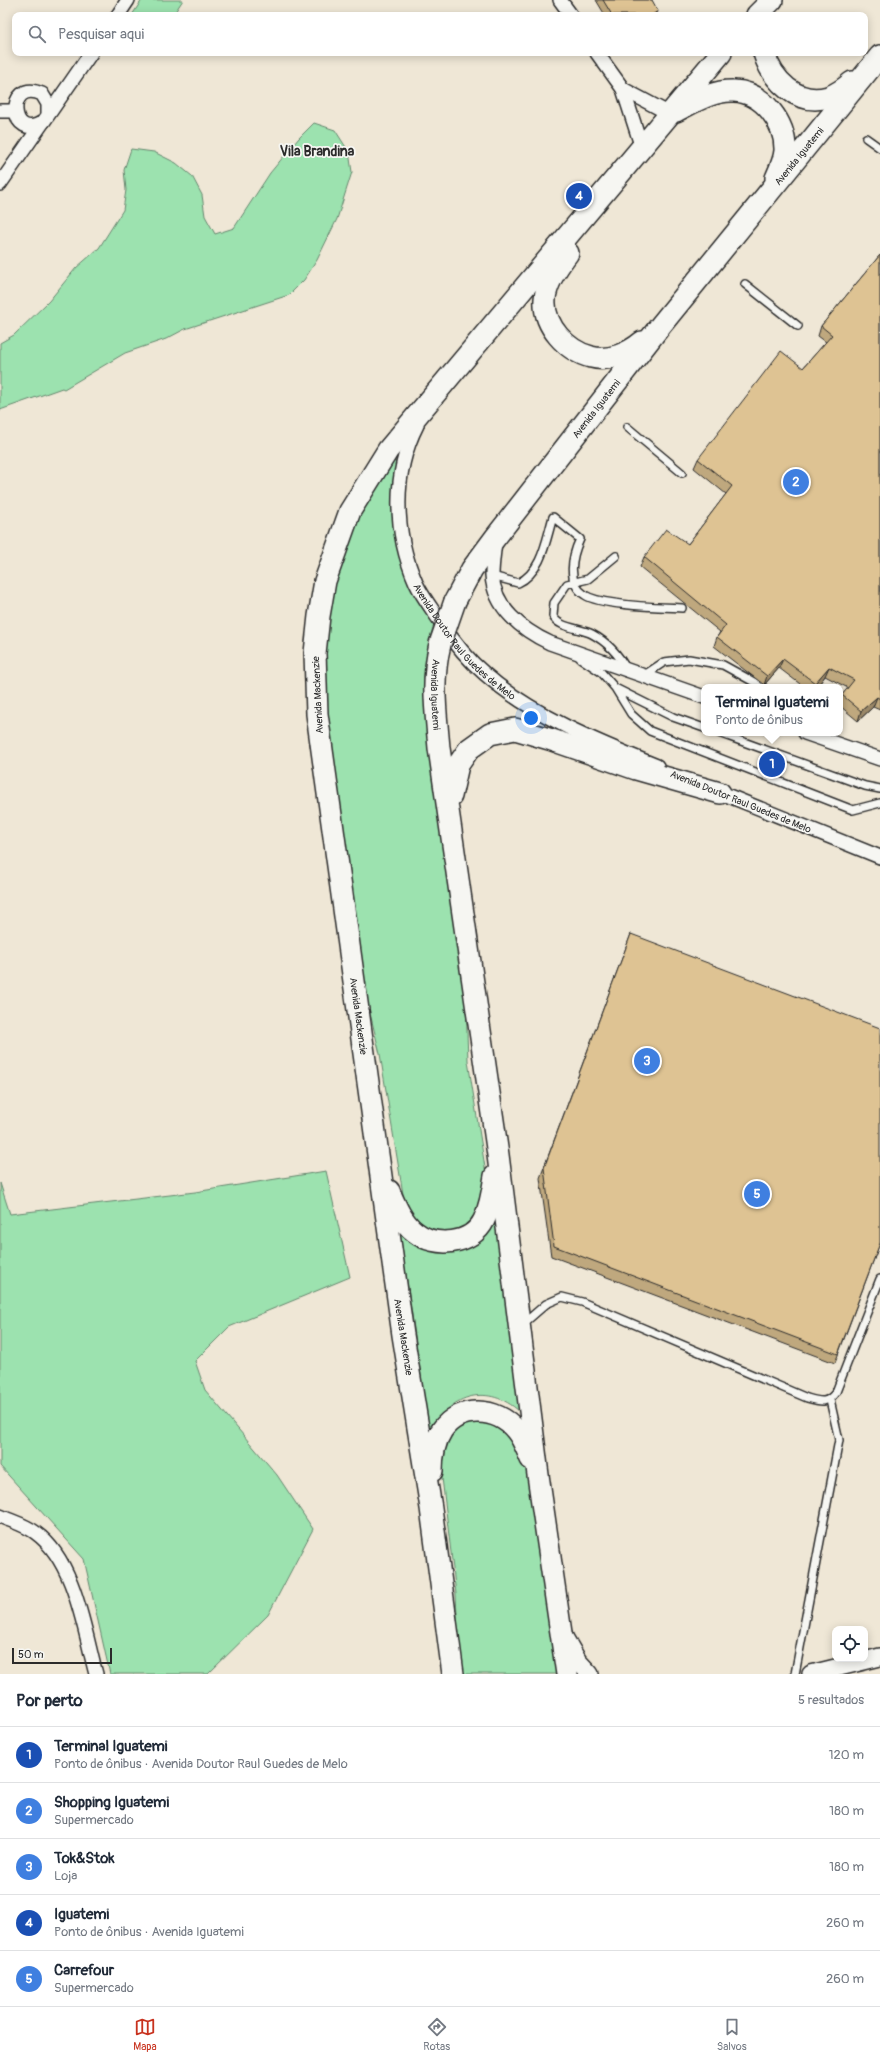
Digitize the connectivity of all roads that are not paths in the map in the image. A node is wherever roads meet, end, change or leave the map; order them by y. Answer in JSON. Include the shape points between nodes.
{"nodes":[{"id":1,"x":128,"y":0,"type":"edge"},
{"id":2,"x":560,"y":0,"type":"edge"},
{"id":3,"x":772,"y":0,"type":"edge"},
{"id":4,"x":784,"y":0,"type":"edge"},
{"id":5,"x":120,"y":12,"type":"edge"},
{"id":6,"x":569,"y":12,"type":"edge"},
{"id":7,"x":761,"y":12,"type":"edge"},
{"id":8,"x":774,"y":12,"type":"edge"},
{"id":9,"x":89,"y":56,"type":"edge"},
{"id":10,"x":599,"y":56,"type":"edge"},
{"id":11,"x":718,"y":56,"type":"edge"},
{"id":12,"x":765,"y":56,"type":"edge"},
{"id":13,"x":878,"y":59,"type":"edge"},
{"id":14,"x":623,"y":89,"type":"junction"},
{"id":15,"x":0,"y":111,"type":"edge"},
{"id":16,"x":15,"y":111,"type":"junction"},
{"id":17,"x":670,"y":114,"type":"junction"},
{"id":18,"x":46,"y":118,"type":"junction"},
{"id":19,"x":866,"y":138,"type":"dead end"},
{"id":20,"x":642,"y":148,"type":"junction"},
{"id":21,"x":880,"y":148,"type":"edge"},
{"id":22,"x":0,"y":184,"type":"edge"},
{"id":23,"x":603,"y":195,"type":"junction"},
{"id":24,"x":768,"y":196,"type":"junction"},
{"id":25,"x":744,"y":284,"type":"dead end"},
{"id":26,"x":660,"y":325,"type":"junction"},
{"id":27,"x":798,"y":326,"type":"dead end"},
{"id":28,"x":439,"y":390,"type":"junction"},
{"id":29,"x":627,"y":427,"type":"dead end"},
{"id":30,"x":682,"y":473,"type":"dead end"},
{"id":31,"x":495,"y":538,"type":"junction"},
{"id":32,"x":616,"y":556,"type":"dead end"},
{"id":33,"x":492,"y":576,"type":"junction"},
{"id":34,"x":576,"y":582,"type":"junction"},
{"id":35,"x":682,"y":608,"type":"dead end"},
{"id":36,"x":566,"y":649,"type":"junction"},
{"id":37,"x":627,"y":670,"type":"junction"},
{"id":38,"x":643,"y":676,"type":"junction"},
{"id":39,"x":758,"y":684,"type":"edge"},
{"id":40,"x":615,"y":688,"type":"junction"},
{"id":41,"x":701,"y":696,"type":"edge"},
{"id":42,"x":701,"y":727,"type":"edge"},
{"id":43,"x":727,"y":736,"type":"edge"},
{"id":44,"x":822,"y":737,"type":"edge"},
{"id":45,"x":880,"y":759,"type":"edge"},
{"id":46,"x":880,"y":789,"type":"edge"},
{"id":47,"x":720,"y":793,"type":"junction"},
{"id":48,"x":880,"y":804,"type":"edge"},
{"id":49,"x":447,"y":810,"type":"junction"},
{"id":50,"x":880,"y":857,"type":"edge"},
{"id":51,"x":498,"y":1155,"type":"junction"},
{"id":52,"x":381,"y":1176,"type":"junction"},
{"id":53,"x":880,"y":1279,"type":"edge"},
{"id":54,"x":520,"y":1326,"type":"junction"},
{"id":55,"x":830,"y":1400,"type":"junction"},
{"id":56,"x":538,"y":1475,"type":"junction"},
{"id":57,"x":431,"y":1508,"type":"junction"},
{"id":58,"x":0,"y":1516,"type":"edge"},
{"id":59,"x":561,"y":1632,"type":"junction"},
{"id":60,"x":880,"y":1657,"type":"edge"},
{"id":61,"x":96,"y":1674,"type":"edge"},
{"id":62,"x":453,"y":1674,"type":"edge"},
{"id":63,"x":567,"y":1674,"type":"edge"},
{"id":64,"x":590,"y":1674,"type":"edge"},
{"id":65,"x":795,"y":1674,"type":"edge"},
{"id":66,"x":811,"y":1674,"type":"edge"}],
"edges":[{"from":1,"to":5,"type":"street"},
{"from":2,"to":6,"type":"street"},
{"from":3,"to":7,"type":"main road"},
{"from":4,"to":8,"type":"main road"},
{"from":9,"to":18,"type":"street"},
{"from":10,"to":14,"type":"street"},
{"from":11,"to":17,"type":"main road"},
{"from":12,"to":13,"type":"main road","via":[[768,67],[784,88],[808,98],[829,97],[841,91]]},
{"from":13,"to":24,"type":"main road","name":"Avenida Iguatemi"},
{"from":14,"to":17,"type":"street"},
{"from":14,"to":20,"type":"street"},
{"from":15,"to":16,"type":"street"},
{"from":16,"to":18,"type":"street","via":[[19,120],[28,126],[34,126]]},
{"from":16,"to":18,"type":"street","via":[[20,96],[36,92],[46,99],[48,104]]},
{"from":17,"to":20,"type":"main road"},
{"from":17,"to":24,"type":"main road","via":[[713,93],[734,91],[751,95],[764,104],[781,126],[784,142],[782,164]]},
{"from":18,"to":22,"type":"street"},
{"from":19,"to":21,"type":"lane"},
{"from":20,"to":23,"type":"main road"},
{"from":23,"to":26,"type":"main road","via":[[594,219],[564,258],[548,287],[545,300],[547,315],[562,341],[592,358],[611,358],[632,350]]},
{"from":23,"to":28,"type":"main road"},
{"from":24,"to":26,"type":"main road","name":"Avenida Iguatemi"},
{"from":25,"to":27,"type":"lane"},
{"from":26,"to":31,"type":"main road","name":"Avenida Iguatemi"},
{"from":28,"to":47,"type":"street","name":"Avenida Doutor Raul Guedes de Melo","via":[[408,447],[399,496],[400,534],[416,584],[456,645],[485,674],[522,701],[596,741]]},
{"from":28,"to":52,"type":"main road","name":"Avenida Mackenzie","via":[[388,450],[350,511],[326,581],[315,653],[318,722]]},
{"from":29,"to":30,"type":"lane"},
{"from":31,"to":33,"type":"street"},
{"from":31,"to":49,"type":"main road","name":"Avenida Iguatemi","bridge":true,"via":[[472,569],[455,601],[435,664],[433,685]]},
{"from":32,"to":34,"type":"lane","via":[[588,579]]},
{"from":33,"to":34,"type":"lane","via":[[518,583],[531,575],[543,551],[553,517],[580,539],[572,566]]},
{"from":33,"to":36,"type":"street","via":[[496,595],[517,623],[532,635]]},
{"from":34,"to":35,"type":"lane","via":[[582,593],[592,599],[628,605]]},
{"from":34,"to":37,"type":"lane","via":[[564,587],[553,606],[554,618],[597,637],[621,657]]},
{"from":36,"to":37,"type":"street"},
{"from":36,"to":40,"type":"lane","via":[[601,672]]},
{"from":37,"to":38,"type":"street"},
{"from":38,"to":39,"type":"lane","via":[[664,662],[689,659],[723,665]]},
{"from":38,"to":41,"type":"street"},
{"from":40,"to":42,"type":"lane","via":[[673,717]]},
{"from":40,"to":48,"type":"lane","via":[[631,714],[650,731],[853,810]]},
{"from":43,"to":46,"type":"lane","via":[[864,786]]},
{"from":44,"to":45,"type":"street"},
{"from":47,"to":49,"type":"main road","via":[[636,769],[516,729],[490,734],[469,749],[458,765]]},
{"from":47,"to":50,"type":"street","name":"Avenida Doutor Raul Guedes de Melo"},
{"from":49,"to":51,"type":"main road"},
{"from":51,"to":52,"type":"main road","via":[[493,1193],[484,1221],[472,1234],[455,1242],[429,1240],[414,1232],[398,1212]]},
{"from":51,"to":54,"type":"main road"},
{"from":52,"to":57,"type":"main road","name":"Avenida Mackenzie"},
{"from":53,"to":55,"type":"lane","via":[[841,1383]]},
{"from":54,"to":55,"type":"lane","via":[[546,1304],[562,1297],[582,1302],[807,1398],[820,1402]]},
{"from":54,"to":56,"type":"main road"},
{"from":55,"to":65,"type":"lane","via":[[839,1440]]},
{"from":56,"to":57,"type":"main road","via":[[516,1430],[506,1421],[492,1413],[465,1412],[452,1419],[442,1430],[435,1444]]},
{"from":56,"to":59,"type":"main road"},
{"from":57,"to":62,"type":"main road","name":"Avenida Mackenzie"},
{"from":58,"to":61,"type":"street","via":[[36,1532],[58,1554],[71,1581]]},
{"from":59,"to":63,"type":"main road"},
{"from":59,"to":64,"type":"street","via":[[578,1661]]},
{"from":60,"to":66,"type":"street"}]}
